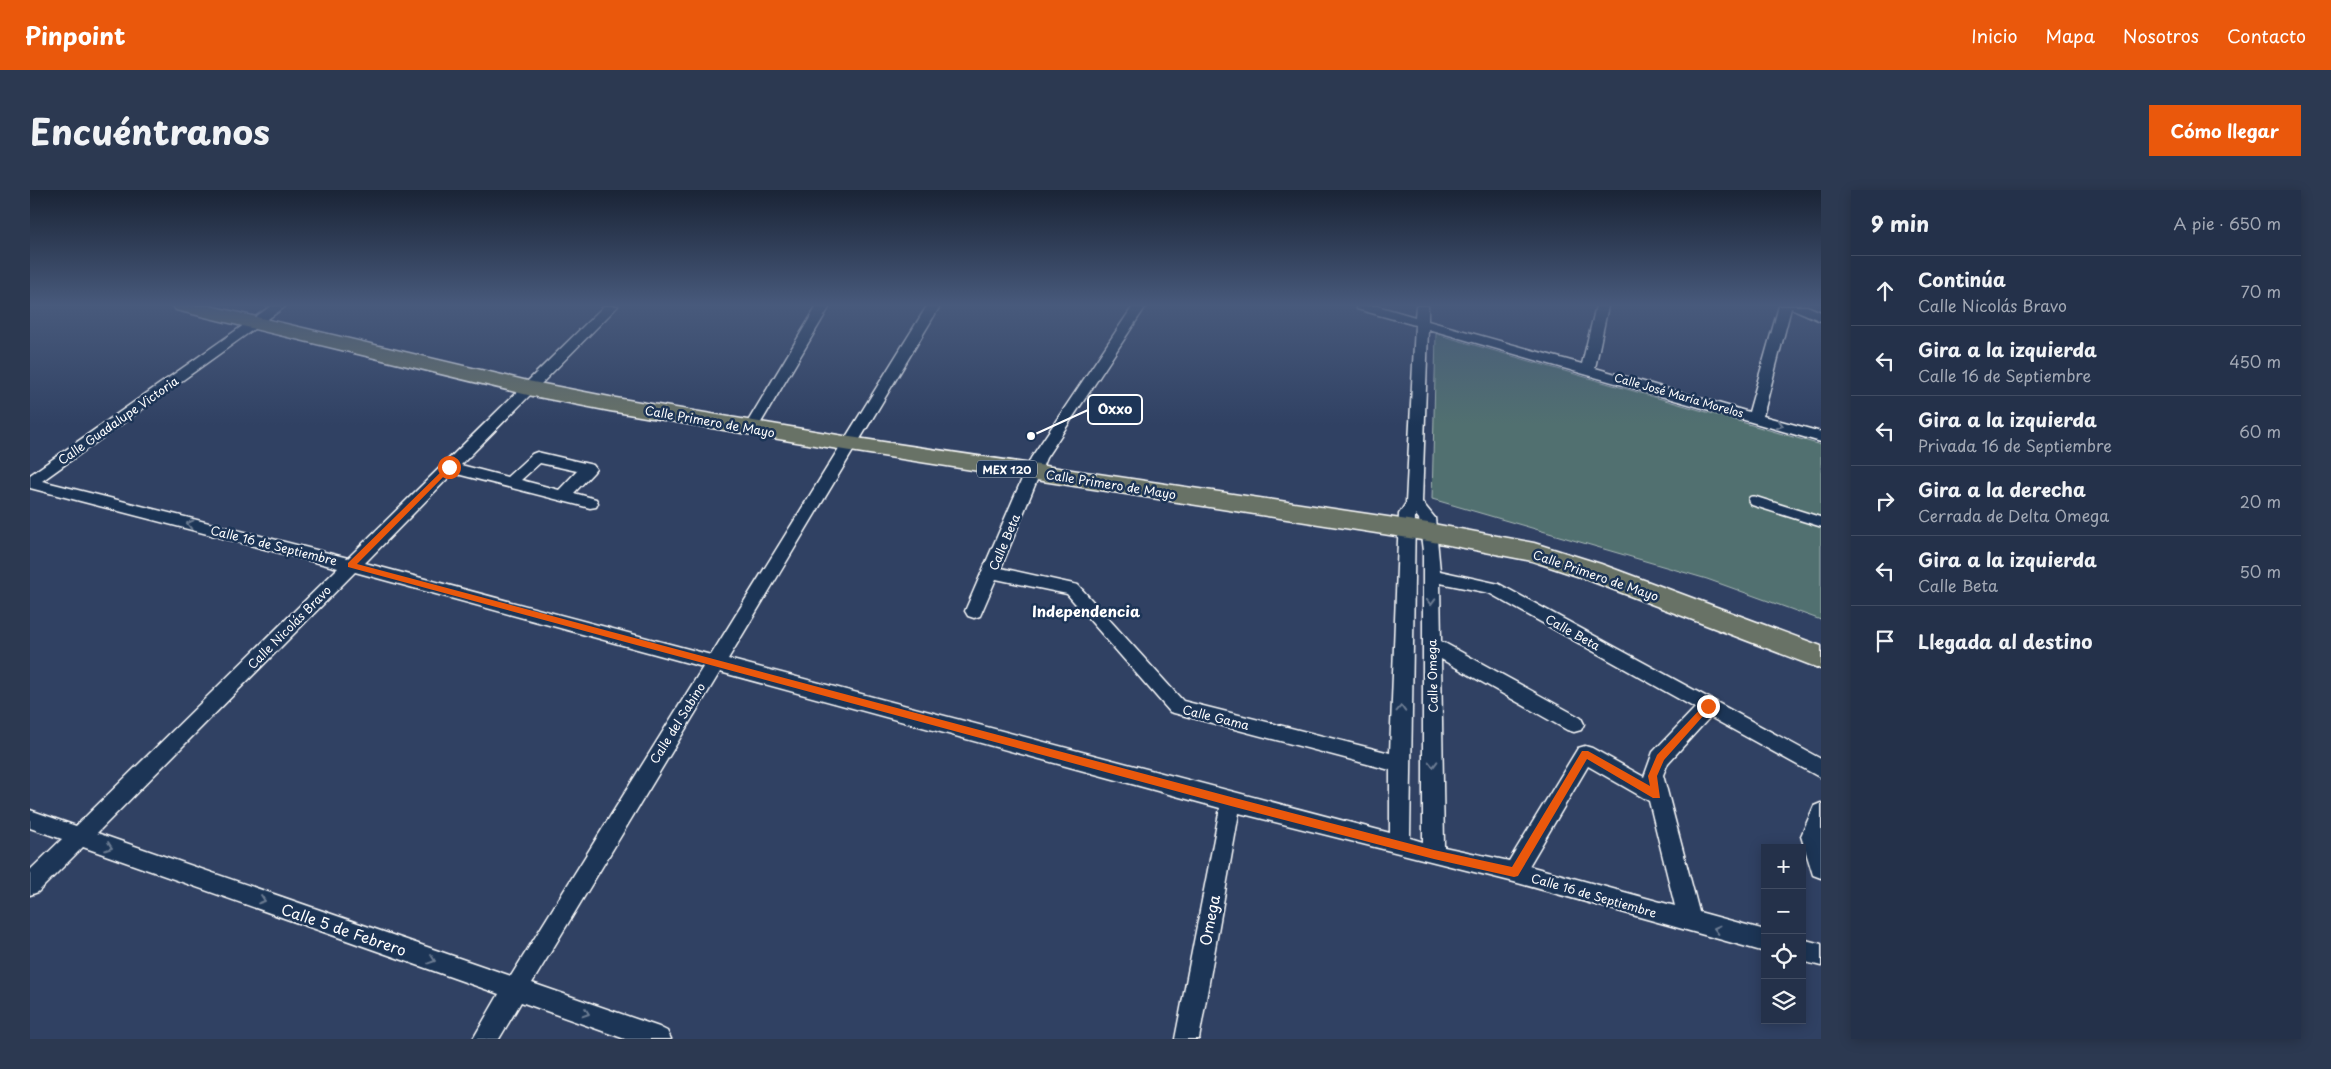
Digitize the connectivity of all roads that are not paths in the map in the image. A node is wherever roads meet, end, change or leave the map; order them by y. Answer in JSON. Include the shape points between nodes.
{"nodes":[{"id":1,"x":224,"y":346,"type":"edge"},
{"id":2,"x":388,"y":346,"type":"edge"},
{"id":3,"x":572,"y":346,"type":"edge"},
{"id":4,"x":800,"y":346,"type":"edge"},
{"id":5,"x":910,"y":346,"type":"edge"},
{"id":6,"x":1114,"y":346,"type":"edge"},
{"id":7,"x":1420,"y":346,"type":"edge"},
{"id":8,"x":1507,"y":346,"type":"edge"},
{"id":9,"x":1593,"y":346,"type":"edge"},
{"id":10,"x":1774,"y":346,"type":"edge"},
{"id":11,"x":1588,"y":368,"type":"junction"},
{"id":12,"x":534,"y":383,"type":"junction"},
{"id":13,"x":1755,"y":417,"type":"junction"},
{"id":14,"x":755,"y":422,"type":"junction"},
{"id":15,"x":1821,"y":437,"type":"edge"},
{"id":16,"x":853,"y":438,"type":"junction"},
{"id":17,"x":1036,"y":466,"type":"junction"},
{"id":18,"x":449,"y":467,"type":"junction"},
{"id":19,"x":30,"y":482,"type":"edge"},
{"id":20,"x":510,"y":482,"type":"junction"},
{"id":21,"x":562,"y":496,"type":"junction"},
{"id":22,"x":1752,"y":500,"type":"dead end"},
{"id":23,"x":590,"y":503,"type":"dead end"},
{"id":24,"x":1416,"y":519,"type":"junction"},
{"id":25,"x":1821,"y":522,"type":"edge"},
{"id":26,"x":351,"y":565,"type":"junction"},
{"id":27,"x":992,"y":572,"type":"junction"},
{"id":28,"x":1431,"y":575,"type":"junction"},
{"id":29,"x":974,"y":611,"type":"dead end"},
{"id":30,"x":1821,"y":641,"type":"edge"},
{"id":31,"x":1432,"y":645,"type":"junction"},
{"id":32,"x":1821,"y":658,"type":"edge"},
{"id":33,"x":716,"y":661,"type":"junction"},
{"id":34,"x":1708,"y":706,"type":"junction"},
{"id":35,"x":1574,"y":724,"type":"dead end"},
{"id":36,"x":1400,"y":764,"type":"junction"},
{"id":37,"x":1821,"y":769,"type":"edge"},
{"id":38,"x":1657,"y":795,"type":"junction"},
{"id":39,"x":1231,"y":802,"type":"junction"},
{"id":40,"x":1821,"y":812,"type":"edge"},
{"id":41,"x":30,"y":819,"type":"edge"},
{"id":42,"x":78,"y":836,"type":"junction"},
{"id":43,"x":1400,"y":845,"type":"junction"},
{"id":44,"x":1434,"y":854,"type":"junction"},
{"id":45,"x":1821,"y":868,"type":"edge"},
{"id":46,"x":1514,"y":872,"type":"junction"},
{"id":47,"x":30,"y":885,"type":"edge"},
{"id":48,"x":1690,"y":922,"type":"junction"},
{"id":49,"x":1761,"y":940,"type":"edge"},
{"id":50,"x":1806,"y":951,"type":"edge"},
{"id":51,"x":1821,"y":955,"type":"edge"},
{"id":52,"x":515,"y":988,"type":"junction"},
{"id":53,"x":485,"y":1039,"type":"edge"},
{"id":54,"x":659,"y":1039,"type":"edge"},
{"id":55,"x":1187,"y":1039,"type":"edge"}],
"edges":[{"from":1,"to":19,"type":"street","name":"Calle Guadalupe Victoria"},
{"from":2,"to":12,"type":"main road","name":"Calle Primero de Mayo","number":"MEX 120"},
{"from":3,"to":12,"type":"street","name":"Calle Nicolás Bravo"},
{"from":4,"to":14,"type":"street"},
{"from":5,"to":16,"type":"street","name":"Calle del Sabino"},
{"from":6,"to":17,"type":"street","name":"Calle Beta"},
{"from":7,"to":24,"type":"street","name":"Calle Omega"},
{"from":8,"to":11,"type":"street","name":"Calle José María Morelos"},
{"from":9,"to":11,"type":"street"},
{"from":10,"to":13,"type":"street"},
{"from":11,"to":13,"type":"street","name":"Calle José María Morelos"},
{"from":12,"to":14,"type":"main road","name":"Calle Primero de Mayo","number":"MEX 120","via":[[610,404]]},
{"from":12,"to":18,"type":"street","name":"Calle Nicolás Bravo"},
{"from":13,"to":15,"type":"street","name":"Calle José María Morelos","one_way":true},
{"from":14,"to":16,"type":"main road","name":"Calle Primero de Mayo","number":"MEX 120"},
{"from":16,"to":17,"type":"main road","name":"Calle Primero de Mayo","number":"MEX 120"},
{"from":16,"to":33,"type":"street","name":"Calle del Sabino"},
{"from":17,"to":24,"type":"main road","name":"Calle Primero de Mayo","number":"MEX 120"},
{"from":17,"to":27,"type":"street","name":"Calle Beta"},
{"from":18,"to":20,"type":"street"},
{"from":18,"to":26,"type":"street","name":"Calle Nicolás Bravo"},
{"from":26,"to":19,"type":"street","name":"Calle 16 de Septiembre","one_way":true},
{"from":20,"to":21,"type":"street"},
{"from":20,"to":21,"type":"street","via":[[537,458],[588,469]]},
{"from":21,"to":23,"type":"street"},
{"from":22,"to":25,"type":"lane"},
{"from":24,"to":28,"type":"street","name":"Calle Omega"},
{"from":24,"to":30,"type":"main road","name":"Calle Primero de Mayo","number":"MEX 120","via":[[1524,536]]},
{"from":24,"to":32,"type":"main road","name":"Calle Primero de Mayo","number":"MEX 120","via":[[1592,571]]},
{"from":36,"to":24,"type":"street","name":"Calle Omega","one_way":true},
{"from":26,"to":33,"type":"street","name":"Calle 16 de Septiembre"},
{"from":26,"to":42,"type":"street","name":"Calle Nicolás Bravo"},
{"from":27,"to":29,"type":"street","name":"Calle Beta"},
{"from":27,"to":36,"type":"street","name":"Calle Gama","via":[[1072,589],[1177,707]]},
{"from":28,"to":31,"type":"street","name":"Calle Omega","one_way":true},
{"from":28,"to":34,"type":"street","name":"Calle Beta","via":[[1493,588]]},
{"from":31,"to":35,"type":"street"},
{"from":31,"to":44,"type":"street","name":"Calle Omega","one_way":true},
{"from":33,"to":39,"type":"street","name":"Calle 16 de Septiembre"},
{"from":33,"to":52,"type":"street","name":"Calle del Sabino"},
{"from":34,"to":37,"type":"street","name":"Calle Beta"},
{"from":34,"to":38,"type":"street","via":[[1660,758],[1653,776]]},
{"from":36,"to":43,"type":"street","name":"Calle Omega"},
{"from":38,"to":46,"type":"street","via":[[1585,754]]},
{"from":38,"to":48,"type":"street"},
{"from":39,"to":43,"type":"street","name":"Calle 16 de Septiembre"},
{"from":39,"to":55,"type":"street","name":"Omega"},
{"from":40,"to":45,"type":"street","via":[[1811,836]]},
{"from":41,"to":42,"type":"street","name":"Calle 5 de Febrero"},
{"from":42,"to":47,"type":"street","name":"Calle Nicolás Bravo"},
{"from":42,"to":52,"type":"street","name":"Calle 5 de Febrero","one_way":true},
{"from":43,"to":44,"type":"street","name":"Calle 16 de Septiembre"},
{"from":44,"to":46,"type":"street","name":"Calle 16 de Septiembre"},
{"from":46,"to":48,"type":"street","name":"Calle 16 de Septiembre"},
{"from":49,"to":48,"type":"street","name":"Calle 16 de Septiembre","one_way":true},
{"from":50,"to":51,"type":"street"},
{"from":52,"to":53,"type":"street","name":"Calle del Sabino"},
{"from":52,"to":54,"type":"street","name":"Calle 5 de Febrero","one_way":true}]}
